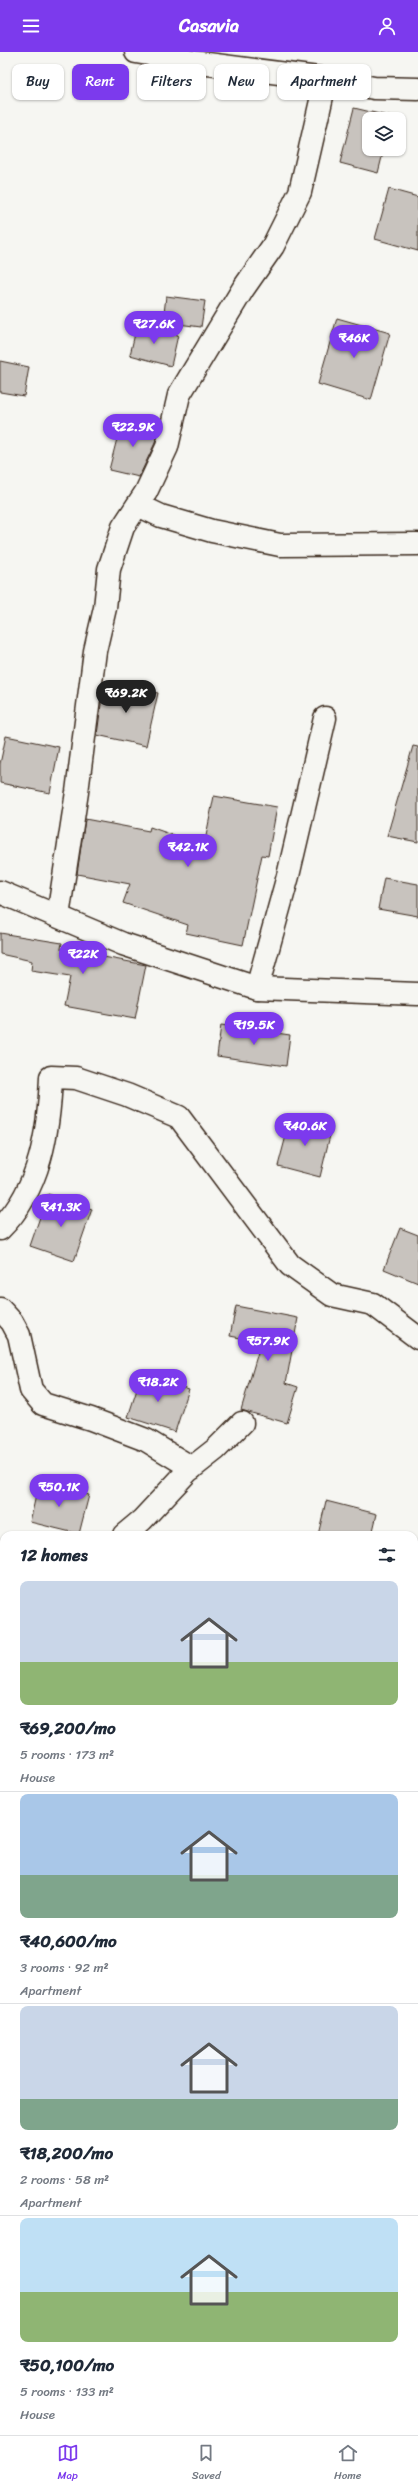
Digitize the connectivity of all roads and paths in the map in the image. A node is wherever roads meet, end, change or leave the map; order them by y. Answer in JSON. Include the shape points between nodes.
{"nodes":[{"id":1,"x":136,"y":52,"type":"edge"},
{"id":2,"x":277,"y":73,"type":"edge"},
{"id":3,"x":371,"y":87,"type":"edge"},
{"id":4,"x":418,"y":89,"type":"edge"},
{"id":5,"x":321,"y":100,"type":"edge"},
{"id":6,"x":138,"y":505,"type":"junction"},
{"id":7,"x":418,"y":544,"type":"edge"},
{"id":8,"x":325,"y":718,"type":"dead end"},
{"id":9,"x":0,"y":892,"type":"edge"},
{"id":10,"x":58,"y":916,"type":"junction"},
{"id":11,"x":258,"y":988,"type":"junction"},
{"id":12,"x":418,"y":994,"type":"edge"},
{"id":13,"x":0,"y":1229,"type":"edge"},
{"id":14,"x":0,"y":1308,"type":"edge"},
{"id":15,"x":418,"y":1338,"type":"edge"},
{"id":16,"x":242,"y":1423,"type":"dead end"},
{"id":17,"x":192,"y":1468,"type":"junction"},
{"id":18,"x":128,"y":1531,"type":"edge"}],
"edges":[{"from":1,"to":2,"type":"street"},
{"from":3,"to":4,"type":"street"},
{"from":5,"to":6,"type":"street","via":[[300,192],[273,246],[243,289],[179,394],[167,447]]},
{"from":6,"to":7,"type":"street","via":[[161,516],[212,531],[280,545]]},
{"from":6,"to":10,"type":"street","via":[[123,527],[109,569]]},
{"from":8,"to":11,"type":"street","via":[[288,876]]},
{"from":9,"to":10,"type":"street"},
{"from":10,"to":11,"type":"street","via":[[123,944]]},
{"from":11,"to":12,"type":"street"},
{"from":13,"to":15,"type":"street","via":[[26,1197],[40,1157],[50,1115],[51,1077],[76,1078],[127,1095],[179,1117],[290,1265],[332,1295],[373,1304]]},
{"from":14,"to":17,"type":"street","via":[[19,1335],[31,1390],[43,1404],[146,1440]]},
{"from":16,"to":17,"type":"street"},
{"from":17,"to":18,"type":"street"}]}
